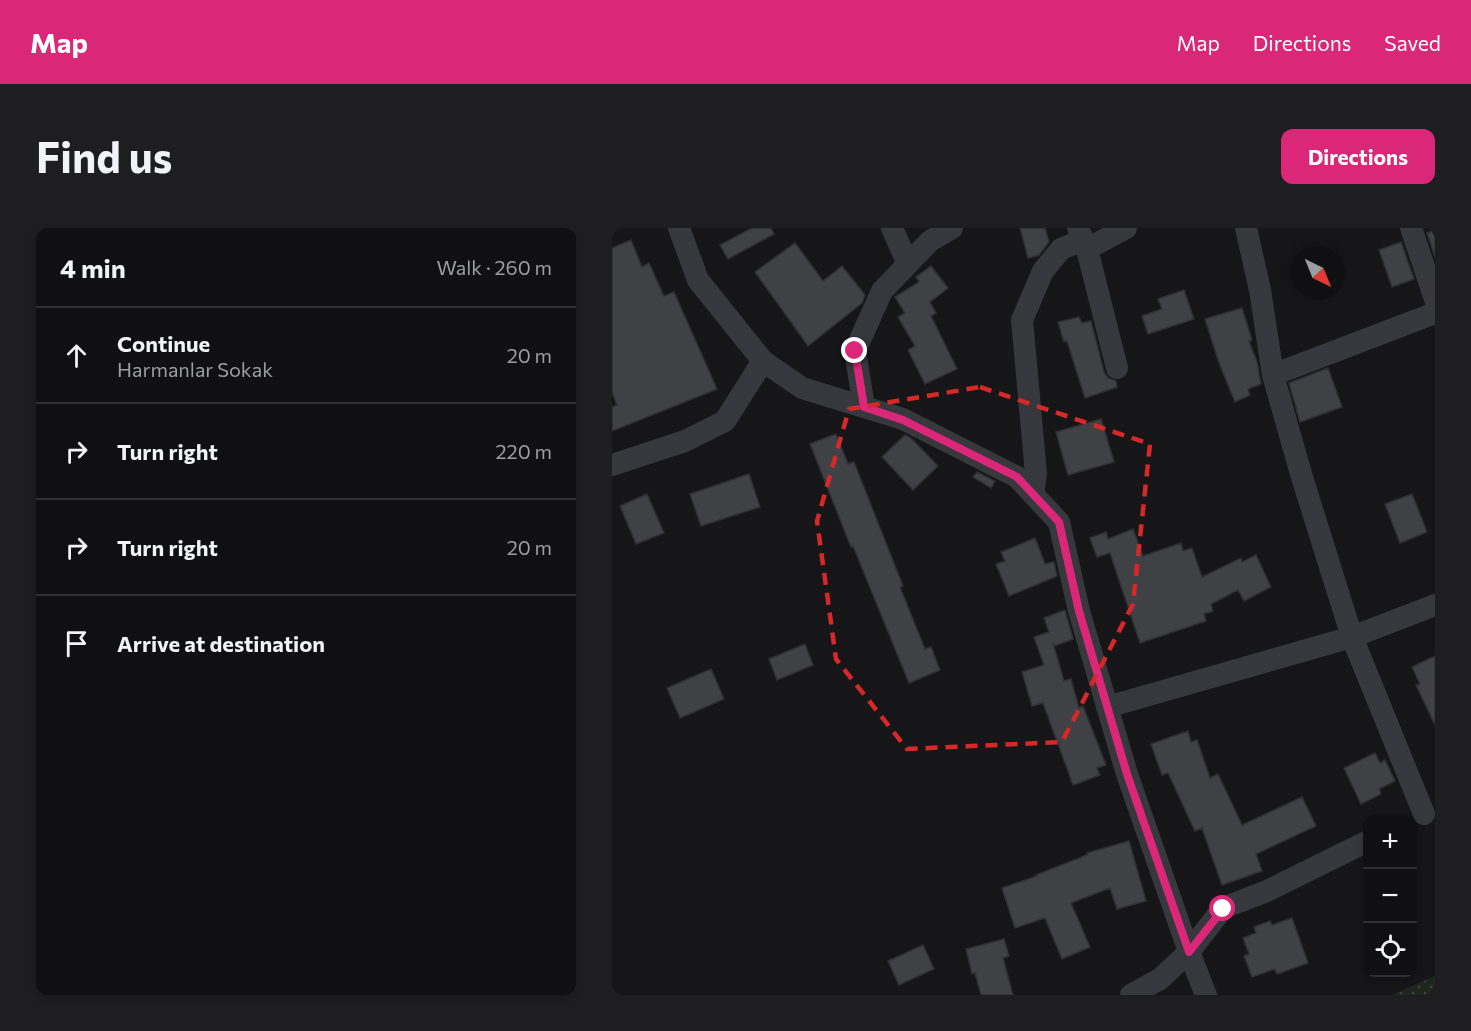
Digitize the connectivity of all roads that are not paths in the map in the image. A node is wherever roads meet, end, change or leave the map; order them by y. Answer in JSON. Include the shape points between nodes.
{"nodes":[{"id":1,"x":679,"y":228,"type":"edge"},
{"id":2,"x":892,"y":228,"type":"edge"},
{"id":3,"x":952,"y":228,"type":"edge"},
{"id":4,"x":1126,"y":228,"type":"edge"},
{"id":5,"x":1246,"y":228,"type":"edge"},
{"id":6,"x":1411,"y":228,"type":"edge"},
{"id":7,"x":1083,"y":239,"type":"edge"},
{"id":8,"x":908,"y":264,"type":"junction"},
{"id":9,"x":1435,"y":299,"type":"edge"},
{"id":10,"x":1435,"y":314,"type":"edge"},
{"id":11,"x":763,"y":361,"type":"junction"},
{"id":12,"x":1117,"y":368,"type":"dead end"},
{"id":13,"x":1273,"y":375,"type":"junction"},
{"id":14,"x":864,"y":407,"type":"junction"},
{"id":15,"x":612,"y":465,"type":"edge"},
{"id":16,"x":1033,"y":494,"type":"junction"},
{"id":17,"x":1435,"y":605,"type":"edge"},
{"id":18,"x":1352,"y":637,"type":"junction"},
{"id":19,"x":1107,"y":707,"type":"junction"},
{"id":20,"x":1423,"y":814,"type":"edge"},
{"id":21,"x":1363,"y":843,"type":"edge"},
{"id":22,"x":1189,"y":952,"type":"junction"},
{"id":23,"x":1131,"y":995,"type":"edge"},
{"id":24,"x":1206,"y":995,"type":"edge"}],
"edges":[{"from":1,"to":11,"type":"street","via":[[698,280]]},
{"from":2,"to":8,"type":"street"},
{"from":3,"to":8,"type":"street","via":[[930,241]]},
{"from":4,"to":7,"type":"street"},
{"from":5,"to":13,"type":"street"},
{"from":6,"to":9,"type":"street"},
{"from":7,"to":12,"type":"street"},
{"from":7,"to":16,"type":"street","via":[[1061,249],[1043,272],[1022,320],[1036,474]]},
{"from":8,"to":14,"type":"street","via":[[882,291],[855,351]]},
{"from":10,"to":13,"type":"street"},
{"from":11,"to":14,"type":"street","via":[[802,388]]},
{"from":11,"to":15,"type":"street","via":[[725,421],[685,441]]},
{"from":13,"to":18,"type":"street"},
{"from":14,"to":16,"type":"street","via":[[903,420],[1017,477]]},
{"from":16,"to":19,"type":"street","via":[[1059,522]]},
{"from":17,"to":18,"type":"street"},
{"from":18,"to":19,"type":"street"},
{"from":18,"to":20,"type":"street"},
{"from":19,"to":22,"type":"street"},
{"from":21,"to":22,"type":"street","via":[[1223,909]]},
{"from":22,"to":23,"type":"street","via":[[1160,979]]},
{"from":22,"to":24,"type":"street"}]}
